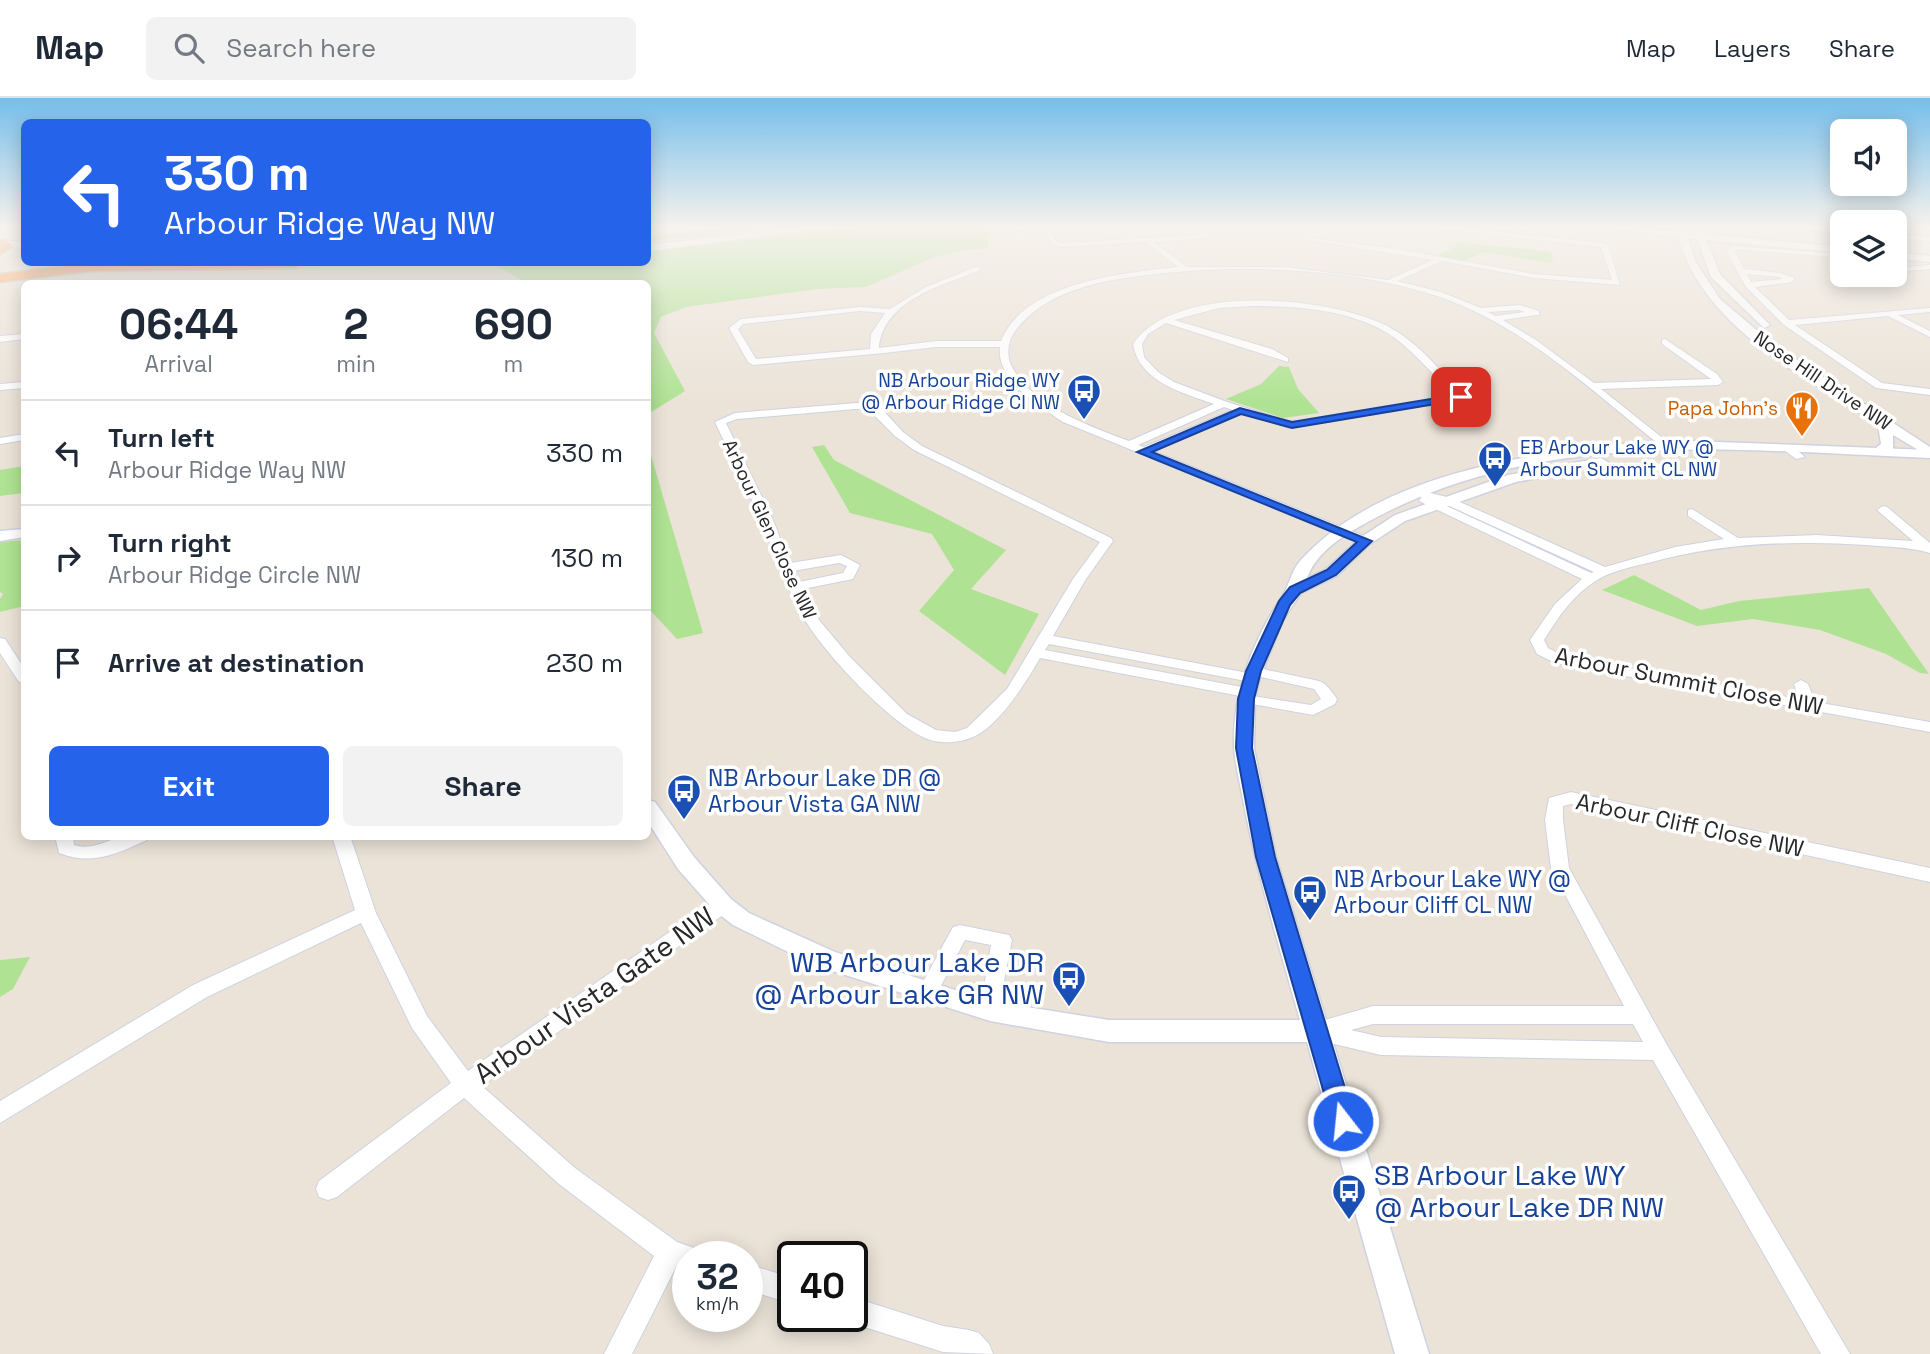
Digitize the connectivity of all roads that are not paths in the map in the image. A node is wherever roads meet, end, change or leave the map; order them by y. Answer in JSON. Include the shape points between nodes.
{"nodes":[{"id":1,"x":1749,"y":285,"type":"edge"},
{"id":2,"x":942,"y":286,"type":"edge"},
{"id":3,"x":1085,"y":286,"type":"edge"},
{"id":4,"x":1405,"y":286,"type":"edge"},
{"id":5,"x":1619,"y":286,"type":"edge"},
{"id":6,"x":1705,"y":286,"type":"edge"},
{"id":7,"x":1726,"y":286,"type":"edge"},
{"id":8,"x":1623,"y":293,"type":"dead end"},
{"id":9,"x":1482,"y":310,"type":"junction"},
{"id":10,"x":1930,"y":310,"type":"edge"},
{"id":11,"x":890,"y":311,"type":"junction"},
{"id":12,"x":1889,"y":314,"type":"junction"},
{"id":13,"x":1497,"y":318,"type":"junction"},
{"id":14,"x":1165,"y":320,"type":"junction"},
{"id":15,"x":1787,"y":323,"type":"junction"},
{"id":16,"x":1930,"y":334,"type":"edge"},
{"id":17,"x":21,"y":337,"type":"edge"},
{"id":18,"x":0,"y":339,"type":"edge"},
{"id":19,"x":1665,"y":342,"type":"dead end"},
{"id":20,"x":1003,"y":347,"type":"junction"},
{"id":21,"x":879,"y":350,"type":"junction"},
{"id":22,"x":1284,"y":360,"type":"dead end"},
{"id":23,"x":21,"y":385,"type":"edge"},
{"id":24,"x":1589,"y":386,"type":"junction"},
{"id":25,"x":0,"y":387,"type":"edge"},
{"id":26,"x":1930,"y":392,"type":"edge"},
{"id":27,"x":1223,"y":404,"type":"junction"},
{"id":28,"x":1240,"y":411,"type":"junction"},
{"id":29,"x":1884,"y":421,"type":"junction"},
{"id":30,"x":21,"y":438,"type":"edge"},
{"id":31,"x":1930,"y":439,"type":"edge"},
{"id":32,"x":0,"y":441,"type":"edge"},
{"id":33,"x":1664,"y":444,"type":"junction"},
{"id":34,"x":1127,"y":446,"type":"junction"},
{"id":35,"x":1787,"y":447,"type":"junction"},
{"id":36,"x":1142,"y":452,"type":"junction"},
{"id":37,"x":1878,"y":452,"type":"junction"},
{"id":38,"x":1930,"y":454,"type":"edge"},
{"id":39,"x":1679,"y":455,"type":"junction"},
{"id":40,"x":1800,"y":457,"type":"junction"},
{"id":41,"x":1930,"y":464,"type":"edge"},
{"id":42,"x":1414,"y":492,"type":"junction"},
{"id":43,"x":1440,"y":503,"type":"junction"},
{"id":44,"x":1883,"y":510,"type":"dead end"},
{"id":45,"x":1692,"y":513,"type":"dead end"},
{"id":46,"x":1339,"y":531,"type":"junction"},
{"id":47,"x":21,"y":533,"type":"edge"},
{"id":48,"x":0,"y":536,"type":"edge"},
{"id":49,"x":1732,"y":540,"type":"junction"},
{"id":50,"x":1365,"y":541,"type":"junction"},
{"id":51,"x":1928,"y":548,"type":"edge"},
{"id":52,"x":785,"y":568,"type":"junction"},
{"id":53,"x":1598,"y":575,"type":"junction"},
{"id":54,"x":795,"y":587,"type":"junction"},
{"id":55,"x":1295,"y":590,"type":"junction"},
{"id":56,"x":0,"y":642,"type":"edge"},
{"id":57,"x":1041,"y":646,"type":"junction"},
{"id":58,"x":21,"y":674,"type":"edge"},
{"id":59,"x":1801,"y":684,"type":"dead end"},
{"id":60,"x":1249,"y":685,"type":"junction"},
{"id":61,"x":1809,"y":705,"type":"junction"},
{"id":62,"x":1930,"y":727,"type":"edge"},
{"id":63,"x":651,"y":811,"type":"edge"},
{"id":64,"x":64,"y":840,"type":"edge"},
{"id":65,"x":130,"y":840,"type":"edge"},
{"id":66,"x":342,"y":840,"type":"edge"},
{"id":67,"x":1930,"y":875,"type":"edge"},
{"id":68,"x":723,"y":905,"type":"junction"},
{"id":69,"x":366,"y":913,"type":"junction"},
{"id":70,"x":927,"y":993,"type":"junction"},
{"id":71,"x":989,"y":1011,"type":"junction"},
{"id":72,"x":1640,"y":1015,"type":"junction"},
{"id":73,"x":1317,"y":1031,"type":"junction"},
{"id":74,"x":1659,"y":1051,"type":"junction"},
{"id":75,"x":465,"y":1085,"type":"junction"},
{"id":76,"x":0,"y":1113,"type":"edge"},
{"id":77,"x":328,"y":1189,"type":"dead end"},
{"id":78,"x":672,"y":1250,"type":"edge"},
{"id":79,"x":672,"y":1266,"type":"edge"},
{"id":80,"x":868,"y":1315,"type":"edge"},
{"id":81,"x":618,"y":1354,"type":"edge"},
{"id":82,"x":979,"y":1354,"type":"edge"},
{"id":83,"x":1412,"y":1354,"type":"edge"},
{"id":84,"x":1836,"y":1354,"type":"edge"}],
"edges":[{"from":1,"to":15,"type":"street"},
{"from":2,"to":11,"type":"street"},
{"from":3,"to":20,"type":"street","via":[[1032,308],[1012,326]]},
{"from":4,"to":9,"type":"street"},
{"from":5,"to":8,"type":"street"},
{"from":6,"to":29,"type":"main road","name":"Nose Hill Drive NW","via":[[1716,302],[1770,348]]},
{"from":7,"to":31,"type":"main road","name":"Nose Hill Drive NW","via":[[1779,338]]},
{"from":9,"to":13,"type":"street"},
{"from":9,"to":13,"type":"street","via":[[1524,308],[1536,313]]},
{"from":10,"to":12,"type":"street"},
{"from":11,"to":21,"type":"street","via":[[876,328],[873,339]]},
{"from":11,"to":21,"type":"street","via":[[825,312],[741,322],[733,328],[753,362]]},
{"from":12,"to":15,"type":"street"},
{"from":12,"to":16,"type":"street"},
{"from":13,"to":24,"type":"street"},
{"from":14,"to":22,"type":"street","via":[[1269,351]]},
{"from":14,"to":27,"type":"street","via":[[1142,335],[1138,347],[1141,360],[1179,387]]},
{"from":14,"to":28,"type":"street","via":[[1200,309],[1266,303],[1348,315],[1401,339],[1461,397],[1292,425]]},
{"from":15,"to":26,"type":"street","via":[[1880,386]]},
{"from":17,"to":18,"type":"street"},
{"from":19,"to":24,"type":"street","via":[[1718,382]]},
{"from":20,"to":21,"type":"street"},
{"from":20,"to":34,"type":"street","via":[[1007,367],[1030,395],[1067,420]]},
{"from":23,"to":25,"type":"street"},
{"from":24,"to":33,"type":"street"},
{"from":27,"to":28,"type":"street"},
{"from":27,"to":34,"type":"street"},
{"from":28,"to":36,"type":"street"},
{"from":29,"to":37,"type":"main road","via":[[1888,446]]},
{"from":29,"to":38,"type":"main road","name":"Nose Hill Drive NW"},
{"from":30,"to":32,"type":"street"},
{"from":33,"to":35,"type":"street"},
{"from":33,"to":39,"type":"street"},
{"from":33,"to":42,"type":"street","via":[[1576,452],[1492,467]]},
{"from":34,"to":36,"type":"street"},
{"from":35,"to":37,"type":"street"},
{"from":35,"to":40,"type":"street"},
{"from":36,"to":46,"type":"street"},
{"from":37,"to":38,"type":"street"},
{"from":39,"to":40,"type":"street"},
{"from":39,"to":43,"type":"street","via":[[1590,463],[1526,475]]},
{"from":40,"to":41,"type":"street"},
{"from":42,"to":43,"type":"street"},
{"from":42,"to":46,"type":"street"},
{"from":43,"to":50,"type":"street","via":[[1400,518]]},
{"from":43,"to":53,"type":"street"},
{"from":44,"to":51,"type":"street"},
{"from":45,"to":49,"type":"street"},
{"from":46,"to":50,"type":"street"},
{"from":46,"to":55,"type":"street","via":[[1304,565]]},
{"from":47,"to":48,"type":"street"},
{"from":49,"to":51,"type":"street","name":"Arbour Summit Close NW","via":[[1820,538]]},
{"from":49,"to":53,"type":"street","name":"Arbour Summit Close NW","via":[[1657,555]]},
{"from":50,"to":55,"type":"street","via":[[1331,573]]},
{"from":52,"to":54,"type":"street","name":"Arbour Glen Close NW"},
{"from":52,"to":54,"type":"street","via":[[841,559],[854,565],[848,576]]},
{"from":52,"to":57,"type":"street","name":"Arbour Glen Close NW","via":[[720,422],[734,416],[869,405],[918,448],[1106,539],[1107,545],[1080,579]]},
{"from":53,"to":61,"type":"street","name":"Arbour Summit Close NW","via":[[1556,608],[1537,640],[1542,651],[1560,660]]},
{"from":54,"to":57,"type":"street","name":"Arbour Glen Close NW","via":[[813,621],[845,660],[901,717],[932,735],[956,737],[973,731],[1013,692]]},
{"from":55,"to":60,"type":"street","via":[[1275,620]]},
{"from":56,"to":58,"type":"street"},
{"from":57,"to":60,"type":"street"},
{"from":59,"to":61,"type":"street"},
{"from":60,"to":73,"type":"street","via":[[1244,748],[1265,857]]},
{"from":61,"to":62,"type":"street","name":"Arbour Summit Close NW"},
{"from":63,"to":68,"type":"street","via":[[686,863]]},
{"from":64,"to":65,"type":"street","via":[[65,849],[89,855]]},
{"from":66,"to":69,"type":"street"},
{"from":67,"to":72,"type":"street","name":"Arbour Cliff Close NW","via":[[1571,798],[1556,802],[1560,868]]},
{"from":68,"to":70,"type":"street","via":[[741,919],[826,959]]},
{"from":68,"to":75,"type":"street","name":"Arbour Vista Gate NW"},
{"from":69,"to":75,"type":"street","via":[[419,1021]]},
{"from":69,"to":76,"type":"street","via":[[200,991]]},
{"from":70,"to":71,"type":"street"},
{"from":70,"to":71,"type":"street","via":[[960,932],[1002,940]]},
{"from":71,"to":73,"type":"street","via":[[1109,1031]]},
{"from":72,"to":73,"type":"street","via":[[1373,1015]]},
{"from":72,"to":74,"type":"street","name":"Arbour Cliff Close NW"},
{"from":73,"to":74,"type":"street","via":[[1381,1046]]},
{"from":73,"to":83,"type":"street"},
{"from":74,"to":84,"type":"street","name":"Arbour Cliff Close NW"},
{"from":75,"to":77,"type":"street","name":"Arbour Vista Gate NW"},
{"from":75,"to":78,"type":"street","via":[[568,1176]]},
{"from":79,"to":81,"type":"street"},
{"from":80,"to":82,"type":"street","via":[[969,1343]]}]}
